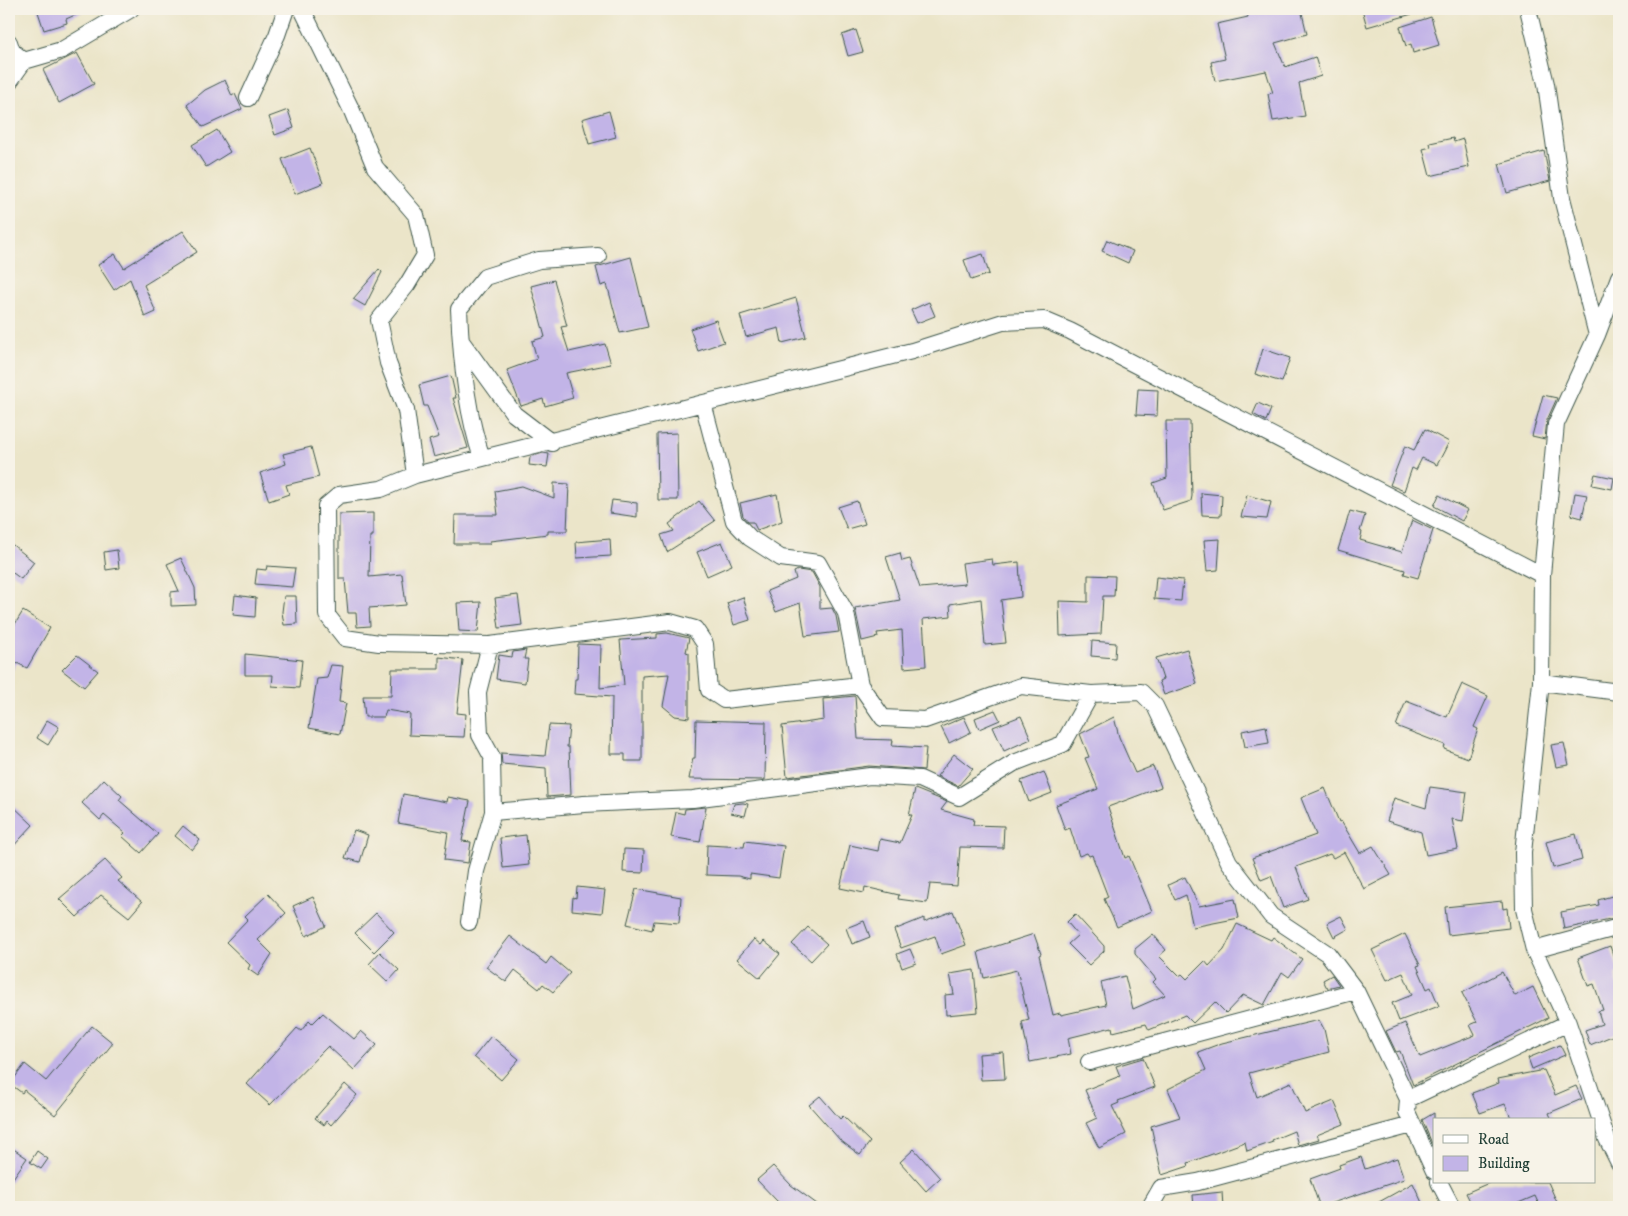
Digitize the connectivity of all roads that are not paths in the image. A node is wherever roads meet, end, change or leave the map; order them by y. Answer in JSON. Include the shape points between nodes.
{"nodes":[{"id":1,"x":131,"y":9,"type":"edge"},
{"id":2,"x":286,"y":9,"type":"edge"},
{"id":3,"x":302,"y":9,"type":"edge"},
{"id":4,"x":1528,"y":9,"type":"edge"},
{"id":5,"x":9,"y":42,"type":"edge"},
{"id":6,"x":24,"y":61,"type":"junction"},
{"id":7,"x":9,"y":82,"type":"edge"},
{"id":8,"x":248,"y":98,"type":"dead end"},
{"id":9,"x":598,"y":256,"type":"dead end"},
{"id":10,"x":1619,"y":277,"type":"edge"},
{"id":11,"x":1597,"y":335,"type":"junction"},
{"id":12,"x":460,"y":339,"type":"junction"},
{"id":13,"x":703,"y":403,"type":"junction"},
{"id":14,"x":552,"y":443,"type":"junction"},
{"id":15,"x":482,"y":458,"type":"junction"},
{"id":16,"x":415,"y":475,"type":"junction"},
{"id":17,"x":1542,"y":574,"type":"junction"},
{"id":18,"x":490,"y":645,"type":"junction"},
{"id":19,"x":1541,"y":682,"type":"junction"},
{"id":20,"x":860,"y":685,"type":"junction"},
{"id":21,"x":1619,"y":692,"type":"edge"},
{"id":22,"x":1091,"y":694,"type":"junction"},
{"id":23,"x":493,"y":812,"type":"junction"},
{"id":24,"x":469,"y":922,"type":"dead end"},
{"id":25,"x":1619,"y":927,"type":"edge"},
{"id":26,"x":1534,"y":950,"type":"junction"},
{"id":27,"x":1356,"y":991,"type":"junction"},
{"id":28,"x":1568,"y":1023,"type":"junction"},
{"id":29,"x":1089,"y":1062,"type":"dead end"},
{"id":30,"x":1408,"y":1099,"type":"junction"},
{"id":31,"x":1412,"y":1126,"type":"junction"},
{"id":32,"x":1619,"y":1163,"type":"edge"},
{"id":33,"x":1433,"y":1169,"type":"edge"},
{"id":34,"x":1441,"y":1184,"type":"edge"},
{"id":35,"x":1150,"y":1207,"type":"edge"},
{"id":36,"x":1452,"y":1207,"type":"edge"}],
"edges":[{"from":1,"to":6,"type":"street","via":[[62,50]]},
{"from":2,"to":8,"type":"street","via":[[278,35]]},
{"from":3,"to":16,"type":"street","via":[[352,111],[375,167],[416,215],[425,255],[407,285],[379,320],[388,363],[406,410]]},
{"from":4,"to":11,"type":"street","via":[[1546,84],[1562,198]]},
{"from":5,"to":6,"type":"street","via":[[12,51]]},
{"from":6,"to":7,"type":"street"},
{"from":9,"to":12,"type":"street","via":[[539,260],[485,277],[459,309]]},
{"from":10,"to":11,"type":"street"},
{"from":11,"to":17,"type":"street","via":[[1556,424]]},
{"from":12,"to":14,"type":"street","via":[[514,414]]},
{"from":12,"to":15,"type":"street","via":[[475,438]]},
{"from":13,"to":14,"type":"street"},
{"from":13,"to":17,"type":"street","via":[[912,351],[1003,322],[1044,320]]},
{"from":13,"to":20,"type":"street","via":[[734,522],[750,538],[781,558],[818,563],[846,613]]},
{"from":14,"to":15,"type":"street"},
{"from":15,"to":16,"type":"street"},
{"from":16,"to":18,"type":"street","via":[[381,490],[338,495],[326,506],[327,615],[345,638],[379,643]]},
{"from":17,"to":19,"type":"street"},
{"from":18,"to":20,"type":"street","via":[[670,622],[695,629],[705,644],[709,690],[724,700]]},
{"from":18,"to":23,"type":"street","via":[[478,692],[480,735],[492,757]]},
{"from":19,"to":21,"type":"street"},
{"from":19,"to":26,"type":"street","via":[[1523,853],[1524,908]]},
{"from":20,"to":22,"type":"street","via":[[883,718],[925,720],[1021,686]]},
{"from":22,"to":23,"type":"street","via":[[1063,744],[1014,763],[959,797],[920,779],[870,776],[693,799]]},
{"from":22,"to":27,"type":"street","via":[[1141,692],[1155,706],[1229,862],[1270,916],[1328,954]]},
{"from":23,"to":24,"type":"street","via":[[476,870]]},
{"from":25,"to":26,"type":"street"},
{"from":26,"to":28,"type":"street"},
{"from":27,"to":29,"type":"street"},
{"from":27,"to":30,"type":"street"},
{"from":28,"to":30,"type":"street"},
{"from":28,"to":32,"type":"street"},
{"from":30,"to":31,"type":"street","via":[[1407,1112]]},
{"from":31,"to":33,"type":"street"},
{"from":31,"to":35,"type":"street","via":[[1198,1182],[1160,1188]]},
{"from":34,"to":36,"type":"street"}]}
